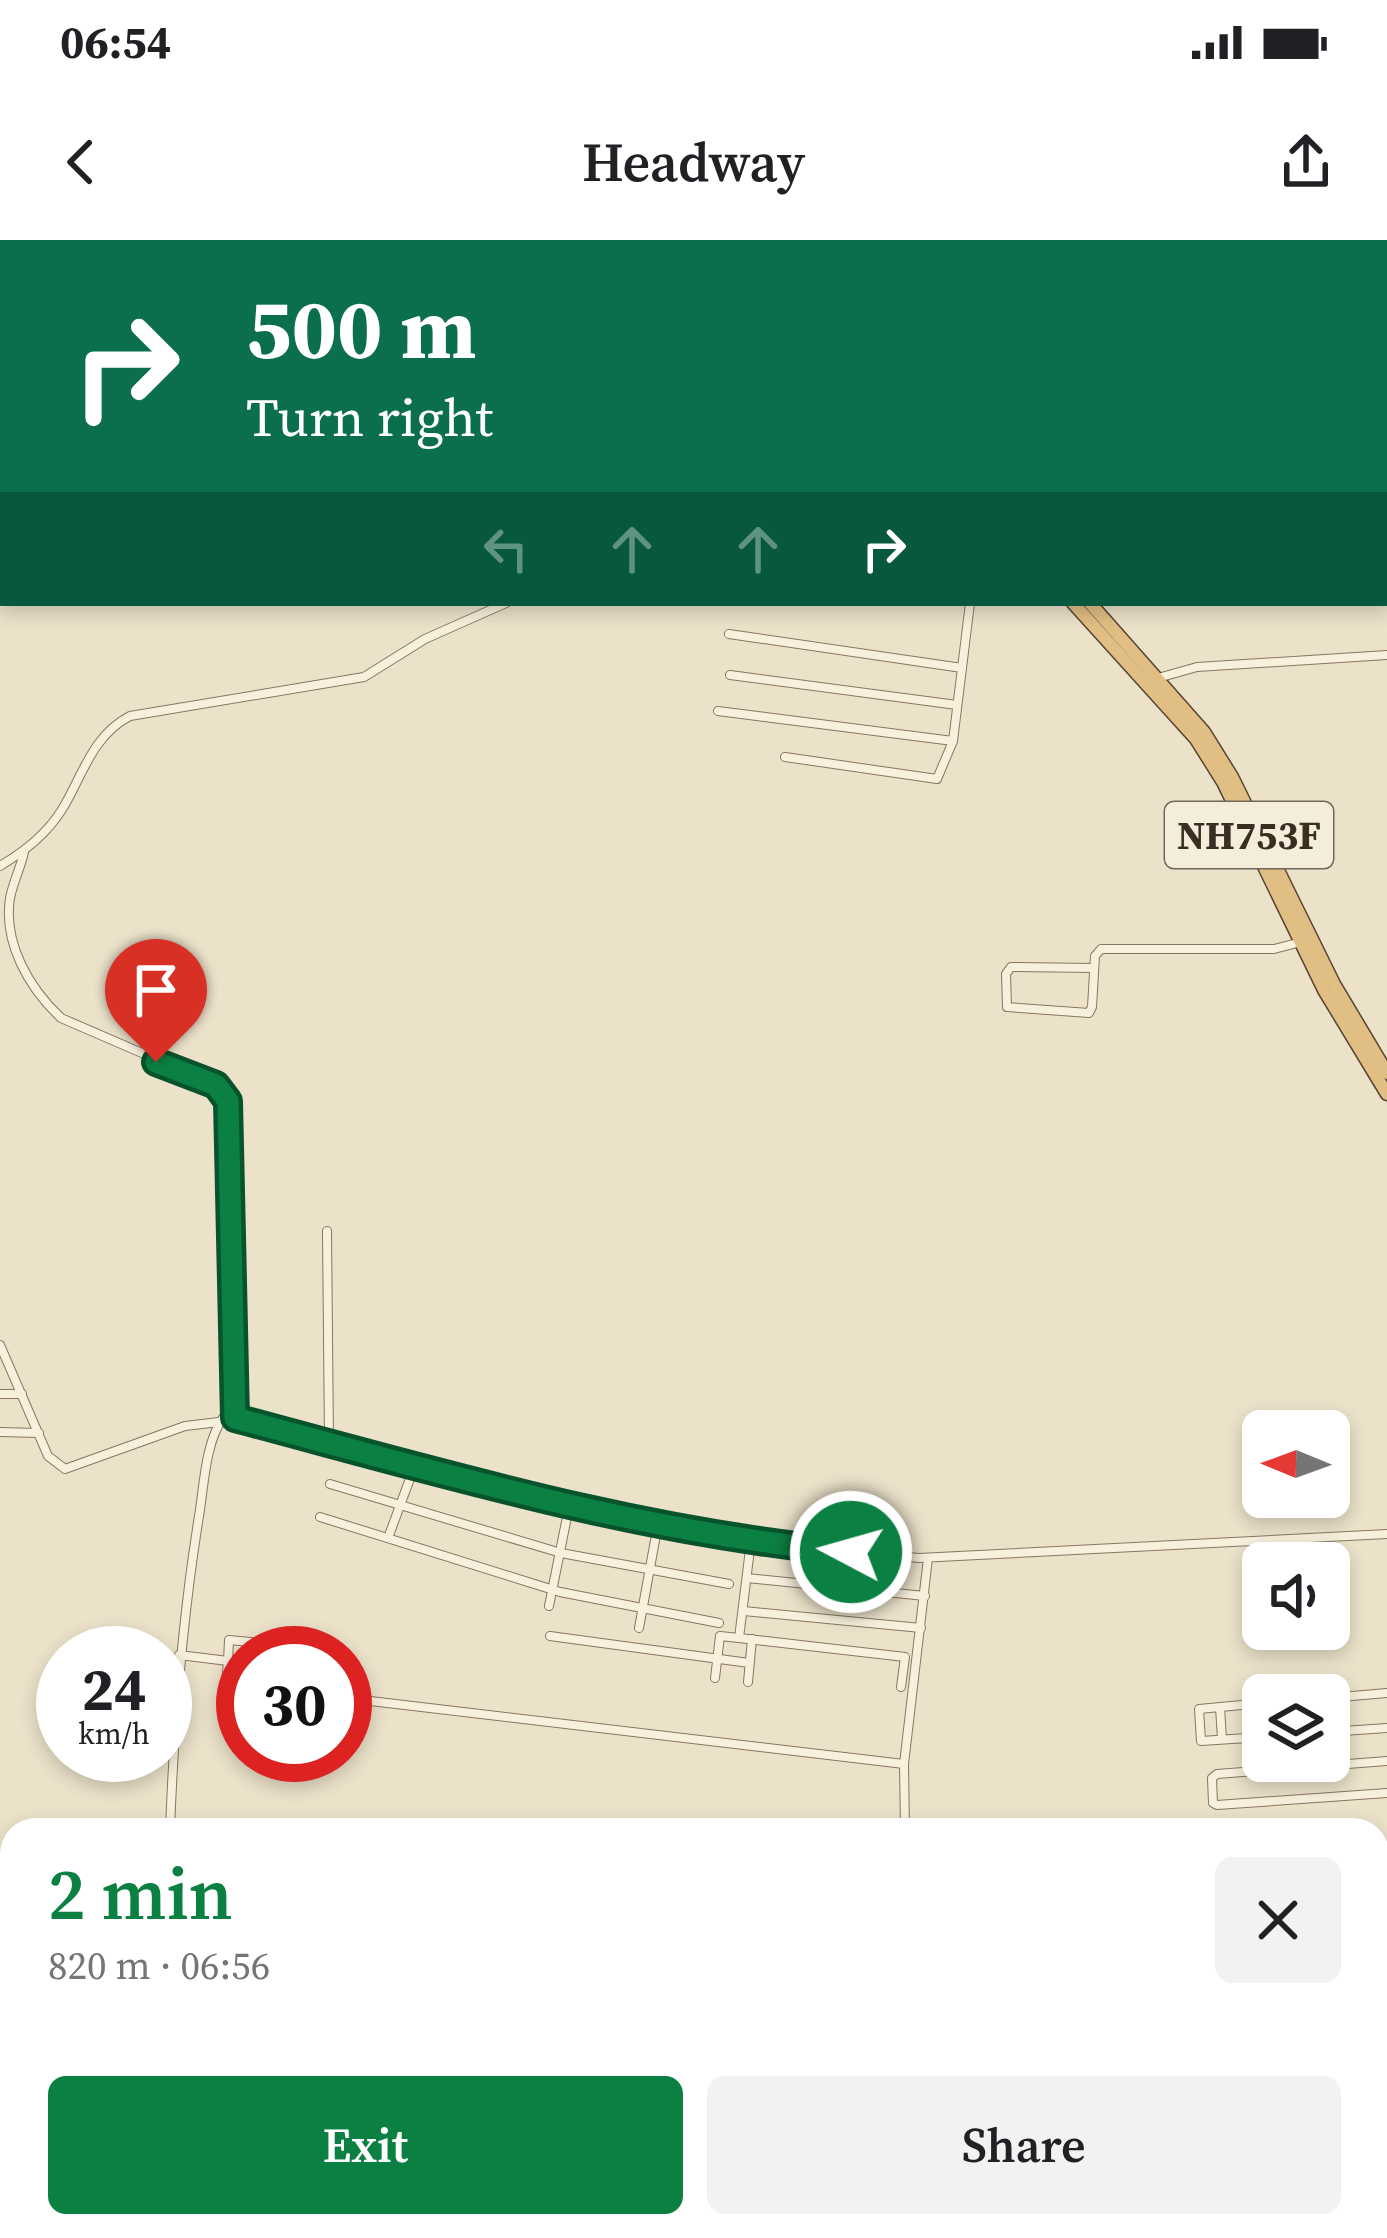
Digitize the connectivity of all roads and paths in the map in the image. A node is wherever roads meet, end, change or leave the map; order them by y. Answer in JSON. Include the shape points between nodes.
{"nodes":[{"id":1,"x":499,"y":606,"type":"edge"},
{"id":2,"x":970,"y":606,"type":"edge"},
{"id":3,"x":1076,"y":606,"type":"edge"},
{"id":4,"x":1093,"y":606,"type":"edge"},
{"id":5,"x":729,"y":634,"type":"dead end"},
{"id":6,"x":1387,"y":655,"type":"edge"},
{"id":7,"x":962,"y":668,"type":"junction"},
{"id":8,"x":730,"y":675,"type":"dead end"},
{"id":9,"x":1158,"y":678,"type":"junction"},
{"id":10,"x":958,"y":705,"type":"junction"},
{"id":11,"x":718,"y":711,"type":"dead end"},
{"id":12,"x":953,"y":741,"type":"junction"},
{"id":13,"x":785,"y":757,"type":"dead end"},
{"id":14,"x":24,"y":852,"type":"junction"},
{"id":15,"x":0,"y":866,"type":"edge"},
{"id":16,"x":1301,"y":942,"type":"junction"},
{"id":17,"x":1094,"y":968,"type":"junction"},
{"id":18,"x":1387,"y":1073,"type":"edge"},
{"id":19,"x":1387,"y":1094,"type":"edge"},
{"id":20,"x":327,"y":1232,"type":"dead end"},
{"id":21,"x":0,"y":1346,"type":"edge"},
{"id":22,"x":0,"y":1394,"type":"edge"},
{"id":23,"x":23,"y":1394,"type":"junction"},
{"id":24,"x":235,"y":1418,"type":"junction"},
{"id":25,"x":219,"y":1422,"type":"junction"},
{"id":26,"x":0,"y":1432,"type":"edge"},
{"id":27,"x":39,"y":1433,"type":"junction"},
{"id":28,"x":328,"y":1442,"type":"junction"},
{"id":29,"x":415,"y":1465,"type":"junction"},
{"id":30,"x":330,"y":1484,"type":"dead end"},
{"id":31,"x":400,"y":1505,"type":"junction"},
{"id":32,"x":568,"y":1507,"type":"junction"},
{"id":33,"x":320,"y":1516,"type":"dead end"},
{"id":34,"x":658,"y":1524,"type":"junction"},
{"id":35,"x":1387,"y":1534,"type":"edge"},
{"id":36,"x":388,"y":1538,"type":"junction"},
{"id":37,"x":751,"y":1541,"type":"junction"},
{"id":38,"x":560,"y":1553,"type":"junction"},
{"id":39,"x":928,"y":1558,"type":"junction"},
{"id":40,"x":650,"y":1571,"type":"junction"},
{"id":41,"x":747,"y":1578,"type":"junction"},
{"id":42,"x":728,"y":1584,"type":"dead end"},
{"id":43,"x":552,"y":1590,"type":"junction"},
{"id":44,"x":925,"y":1596,"type":"junction"},
{"id":45,"x":549,"y":1606,"type":"dead end"},
{"id":46,"x":642,"y":1609,"type":"junction"},
{"id":47,"x":743,"y":1610,"type":"junction"},
{"id":48,"x":719,"y":1623,"type":"dead end"},
{"id":49,"x":183,"y":1626,"type":"edge"},
{"id":50,"x":639,"y":1628,"type":"dead end"},
{"id":51,"x":922,"y":1628,"type":"junction"},
{"id":52,"x":550,"y":1636,"type":"dead end"},
{"id":53,"x":739,"y":1638,"type":"junction"},
{"id":54,"x":752,"y":1639,"type":"junction"},
{"id":55,"x":718,"y":1659,"type":"junction"},
{"id":56,"x":749,"y":1663,"type":"junction"},
{"id":57,"x":716,"y":1678,"type":"dead end"},
{"id":58,"x":748,"y":1682,"type":"dead end"},
{"id":59,"x":901,"y":1687,"type":"dead end"},
{"id":60,"x":1387,"y":1693,"type":"edge"},
{"id":61,"x":1350,"y":1696,"type":"edge"},
{"id":62,"x":372,"y":1701,"type":"edge"},
{"id":63,"x":1242,"y":1705,"type":"edge"},
{"id":64,"x":1220,"y":1707,"type":"junction"},
{"id":65,"x":1387,"y":1728,"type":"edge"},
{"id":66,"x":1350,"y":1731,"type":"edge"},
{"id":67,"x":1242,"y":1738,"type":"edge"},
{"id":68,"x":1222,"y":1739,"type":"junction"},
{"id":69,"x":1387,"y":1761,"type":"edge"},
{"id":70,"x":904,"y":1764,"type":"junction"},
{"id":71,"x":172,"y":1782,"type":"edge"},
{"id":72,"x":1387,"y":1793,"type":"edge"},
{"id":73,"x":171,"y":1818,"type":"edge"},
{"id":74,"x":905,"y":1818,"type":"edge"}],
"edges":[{"from":1,"to":14,"type":"street","via":[[425,638],[364,677],[130,716],[106,732],[61,812]]},
{"from":2,"to":7,"type":"street"},
{"from":3,"to":16,"type":"highway","number":"NH753F","via":[[1196,739]]},
{"from":4,"to":9,"type":"highway","number":"NH753F"},
{"from":5,"to":7,"type":"street"},
{"from":6,"to":9,"type":"street","via":[[1197,667]]},
{"from":7,"to":10,"type":"street"},
{"from":8,"to":10,"type":"street"},
{"from":9,"to":18,"type":"highway","number":"NH753F","via":[[1232,777]]},
{"from":10,"to":12,"type":"street"},
{"from":11,"to":12,"type":"street"},
{"from":12,"to":13,"type":"street","via":[[937,779]]},
{"from":14,"to":15,"type":"street"},
{"from":14,"to":24,"type":"street","via":[[10,898],[12,939],[50,1007],[226,1094]]},
{"from":16,"to":17,"type":"street","via":[[1274,949],[1101,949]]},
{"from":16,"to":19,"type":"highway","number":"NH753F"},
{"from":17,"to":17,"type":"street","via":[[1011,968],[1007,1007],[1089,1012]]},
{"from":20,"to":28,"type":"street"},
{"from":21,"to":23,"type":"street"},
{"from":22,"to":23,"type":"street"},
{"from":23,"to":27,"type":"street"},
{"from":24,"to":25,"type":"street"},
{"from":24,"to":28,"type":"street"},
{"from":25,"to":27,"type":"street","via":[[65,1468],[48,1456]]},
{"from":25,"to":49,"type":"street"},
{"from":26,"to":27,"type":"street"},
{"from":28,"to":29,"type":"street"},
{"from":29,"to":31,"type":"street"},
{"from":29,"to":32,"type":"street"},
{"from":30,"to":31,"type":"street"},
{"from":31,"to":36,"type":"street"},
{"from":31,"to":38,"type":"street"},
{"from":32,"to":34,"type":"street"},
{"from":32,"to":38,"type":"street"},
{"from":33,"to":36,"type":"street"},
{"from":34,"to":37,"type":"street"},
{"from":34,"to":40,"type":"street"},
{"from":35,"to":39,"type":"street"},
{"from":36,"to":43,"type":"street"},
{"from":37,"to":39,"type":"street"},
{"from":37,"to":41,"type":"street"},
{"from":38,"to":40,"type":"street"},
{"from":38,"to":43,"type":"street"},
{"from":39,"to":44,"type":"street"},
{"from":40,"to":42,"type":"street"},
{"from":40,"to":46,"type":"street"},
{"from":41,"to":44,"type":"street"},
{"from":41,"to":47,"type":"street"},
{"from":43,"to":45,"type":"street"},
{"from":43,"to":46,"type":"street"},
{"from":44,"to":51,"type":"street"},
{"from":46,"to":48,"type":"street"},
{"from":46,"to":50,"type":"street"},
{"from":47,"to":51,"type":"street"},
{"from":47,"to":53,"type":"street"},
{"from":51,"to":70,"type":"street"},
{"from":52,"to":55,"type":"street"},
{"from":53,"to":54,"type":"street"},
{"from":53,"to":55,"type":"street","via":[[720,1636]]},
{"from":54,"to":56,"type":"street"},
{"from":54,"to":59,"type":"street","via":[[905,1657]]},
{"from":55,"to":56,"type":"street"},
{"from":55,"to":57,"type":"street"},
{"from":56,"to":58,"type":"street"},
{"from":60,"to":61,"type":"street"},
{"from":62,"to":70,"type":"street"},
{"from":63,"to":64,"type":"street"},
{"from":64,"to":68,"type":"street"},
{"from":64,"to":68,"type":"street","via":[[1198,1709],[1201,1741]]},
{"from":65,"to":66,"type":"street"},
{"from":67,"to":68,"type":"street"},
{"from":69,"to":72,"type":"street","via":[[1212,1778],[1217,1805]]},
{"from":70,"to":74,"type":"street"},
{"from":71,"to":73,"type":"street"}]}
